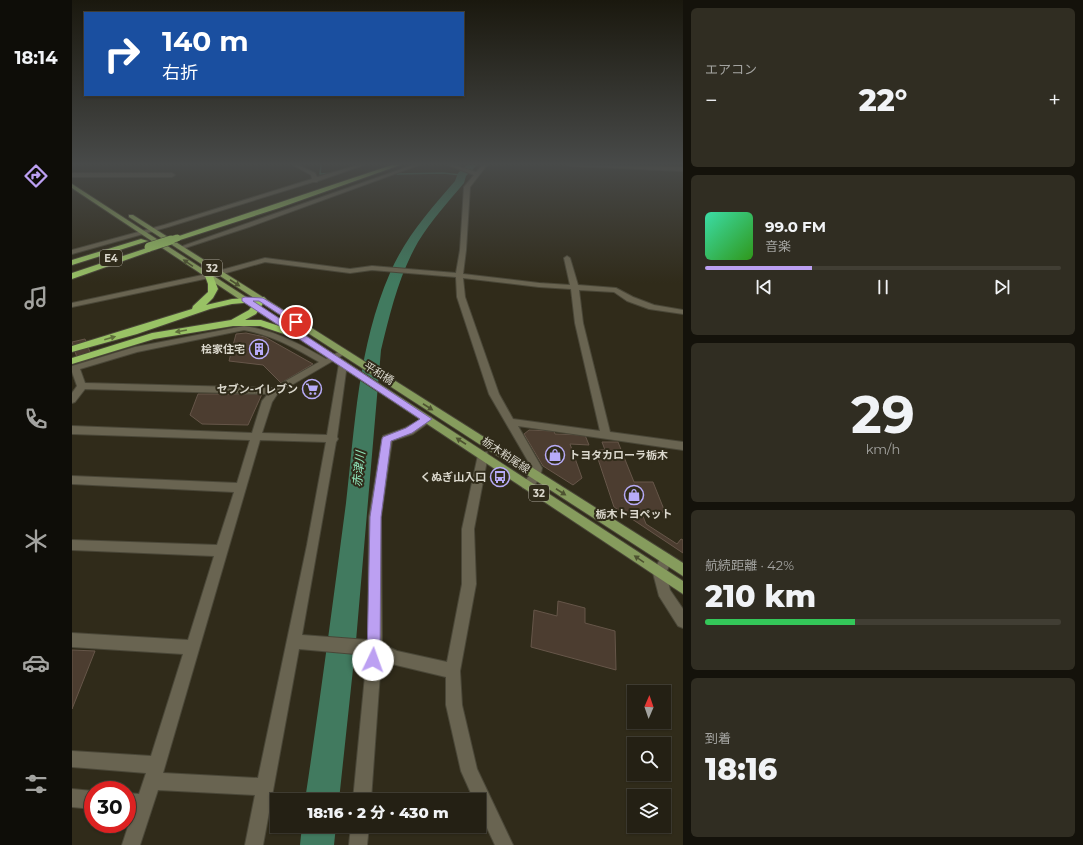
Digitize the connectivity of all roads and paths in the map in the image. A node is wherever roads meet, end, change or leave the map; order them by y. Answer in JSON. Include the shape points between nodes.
{"nodes":[{"id":1,"x":100,"y":204,"type":"edge"},
{"id":2,"x":112,"y":204,"type":"edge"},
{"id":3,"x":237,"y":204,"type":"edge"},
{"id":4,"x":266,"y":204,"type":"edge"},
{"id":5,"x":281,"y":204,"type":"edge"},
{"id":6,"x":307,"y":204,"type":"edge"},
{"id":7,"x":466,"y":204,"type":"edge"},
{"id":8,"x":152,"y":230,"type":"junction"},
{"id":9,"x":143,"y":232,"type":"junction"},
{"id":10,"x":177,"y":240,"type":"junction"},
{"id":11,"x":149,"y":246,"type":"junction"},
{"id":12,"x":72,"y":252,"type":"edge"},
{"id":13,"x":567,"y":258,"type":"dead end"},
{"id":14,"x":72,"y":263,"type":"edge"},
{"id":15,"x":72,"y":269,"type":"edge"},
{"id":16,"x":220,"y":273,"type":"junction"},
{"id":17,"x":72,"y":276,"type":"edge"},
{"id":18,"x":209,"y":276,"type":"junction"},
{"id":19,"x":459,"y":276,"type":"junction"},
{"id":20,"x":575,"y":288,"type":"junction"},
{"id":21,"x":245,"y":299,"type":"junction"},
{"id":22,"x":258,"y":303,"type":"junction"},
{"id":23,"x":72,"y":305,"type":"edge"},
{"id":24,"x":683,"y":312,"type":"edge"},
{"id":25,"x":186,"y":314,"type":"junction"},
{"id":26,"x":233,"y":323,"type":"junction"},
{"id":27,"x":302,"y":338,"type":"junction"},
{"id":28,"x":72,"y":349,"type":"edge"},
{"id":29,"x":344,"y":352,"type":"junction"},
{"id":30,"x":329,"y":360,"type":"junction"},
{"id":31,"x":73,"y":366,"type":"edge"},
{"id":32,"x":347,"y":367,"type":"junction"},
{"id":33,"x":82,"y":386,"type":"junction"},
{"id":34,"x":276,"y":391,"type":"junction"},
{"id":35,"x":395,"y":392,"type":"junction"},
{"id":36,"x":72,"y":400,"type":"edge"},
{"id":37,"x":427,"y":419,"type":"junction"},
{"id":38,"x":511,"y":422,"type":"junction"},
{"id":39,"x":72,"y":430,"type":"edge"},
{"id":40,"x":606,"y":435,"type":"junction"},
{"id":41,"x":256,"y":436,"type":"junction"},
{"id":42,"x":333,"y":439,"type":"junction"},
{"id":43,"x":683,"y":446,"type":"edge"},
{"id":44,"x":483,"y":455,"type":"junction"},
{"id":45,"x":536,"y":476,"type":"junction"},
{"id":46,"x":72,"y":480,"type":"edge"},
{"id":47,"x":527,"y":485,"type":"junction"},
{"id":48,"x":241,"y":488,"type":"junction"},
{"id":49,"x":72,"y":545,"type":"edge"},
{"id":50,"x":222,"y":551,"type":"junction"},
{"id":51,"x":666,"y":559,"type":"junction"},
{"id":52,"x":683,"y":570,"type":"edge"},
{"id":53,"x":659,"y":573,"type":"junction"},
{"id":54,"x":683,"y":588,"type":"edge"},
{"id":55,"x":683,"y":621,"type":"edge"},
{"id":56,"x":72,"y":640,"type":"edge"},
{"id":57,"x":300,"y":642,"type":"junction"},
{"id":58,"x":192,"y":647,"type":"junction"},
{"id":59,"x":367,"y":647,"type":"junction"},
{"id":60,"x":453,"y":671,"type":"junction"},
{"id":61,"x":72,"y":759,"type":"edge"},
{"id":62,"x":157,"y":765,"type":"junction"},
{"id":63,"x":151,"y":781,"type":"junction"},
{"id":64,"x":264,"y":787,"type":"junction"},
{"id":65,"x":362,"y":793,"type":"edge"},
{"id":66,"x":72,"y":798,"type":"edge"},
{"id":67,"x":84,"y":799,"type":"edge"},
{"id":68,"x":136,"y":801,"type":"edge"},
{"id":69,"x":132,"y":833,"type":"edge"},
{"id":70,"x":359,"y":833,"type":"edge"},
{"id":71,"x":131,"y":845,"type":"edge"},
{"id":72,"x":254,"y":845,"type":"edge"},
{"id":73,"x":358,"y":845,"type":"edge"},
{"id":74,"x":504,"y":845,"type":"edge"}],
"edges":[{"from":1,"to":9,"type":"main road","number":"32"},
{"from":2,"to":8,"type":"main road","number":"32"},
{"from":3,"to":8,"type":"street"},
{"from":4,"to":10,"type":"highway","number":"E4"},
{"from":5,"to":10,"type":"highway"},
{"from":6,"to":10,"type":"street","via":[[247,226]]},
{"from":7,"to":19,"type":"street"},
{"from":8,"to":9,"type":"street"},
{"from":8,"to":10,"type":"main road","number":"32"},
{"from":9,"to":12,"type":"street"},
{"from":18,"to":9,"type":"main road","number":"32","one_way":true},
{"from":10,"to":11,"type":"highway","bridge":true},
{"from":10,"to":11,"type":"highway","number":"E4"},
{"from":10,"to":16,"type":"main road","number":"32"},
{"from":11,"to":14,"type":"highway","number":"E4"},
{"from":11,"to":15,"type":"highway","number":"E4"},
{"from":11,"to":17,"type":"highway"},
{"from":13,"to":20,"type":"street"},
{"from":16,"to":18,"type":"street"},
{"from":16,"to":19,"type":"street","via":[[265,260],[350,271],[372,268]]},
{"from":16,"to":22,"type":"main road","number":"32","one_way":true},
{"from":18,"to":21,"type":"main road","number":"32"},
{"from":18,"to":23,"type":"street"},
{"from":18,"to":25,"type":"highway","via":[[213,286],[210,296]]},
{"from":19,"to":20,"type":"street"},
{"from":19,"to":38,"type":"street","via":[[461,297],[494,394]]},
{"from":20,"to":24,"type":"street","via":[[616,290],[652,307]]},
{"from":20,"to":40,"type":"street","via":[[579,323]]},
{"from":21,"to":22,"type":"highway"},
{"from":21,"to":25,"type":"highway","via":[[220,303]]},
{"from":22,"to":26,"type":"highway","via":[[244,318]]},
{"from":22,"to":27,"type":"main road","number":"32"},
{"from":22,"to":29,"type":"main road","number":"32"},
{"from":28,"to":25,"type":"highway","one_way":true},
{"from":26,"to":27,"type":"highway","via":[[260,323]]},
{"from":26,"to":31,"type":"highway","one_way":true,"via":[[152,336]]},
{"from":27,"to":30,"type":"main road","number":"32"},
{"from":29,"to":30,"type":"street"},
{"from":29,"to":35,"type":"main road","name":"平和橋","number":"32"},
{"from":30,"to":31,"type":"street","via":[[263,331],[244,328],[135,350]]},
{"from":30,"to":32,"type":"main road","number":"32"},
{"from":30,"to":34,"type":"street"},
{"from":31,"to":33,"type":"street"},
{"from":32,"to":35,"type":"main road","name":"平和橋","number":"32"},
{"from":32,"to":42,"type":"street"},
{"from":33,"to":34,"type":"street"},
{"from":33,"to":36,"type":"street"},
{"from":34,"to":41,"type":"street","via":[[266,401]]},
{"from":35,"to":37,"type":"main road","name":"栃木粕尾線","number":"32"},
{"from":35,"to":45,"type":"main road","name":"栃木粕尾線","number":"32","one_way":true},
{"from":44,"to":37,"type":"main road","name":"栃木粕尾線","number":"32","one_way":true},
{"from":37,"to":59,"type":"street","via":[[409,431],[387,439],[375,517]]},
{"from":38,"to":40,"type":"street"},
{"from":38,"to":45,"type":"street","via":[[537,468]]},
{"from":39,"to":41,"type":"street"},
{"from":40,"to":43,"type":"street"},
{"from":41,"to":42,"type":"street"},
{"from":41,"to":48,"type":"street"},
{"from":42,"to":57,"type":"street"},
{"from":44,"to":47,"type":"main road","name":"栃木粕尾線","number":"32"},
{"from":44,"to":60,"type":"street","via":[[468,530],[469,584]]},
{"from":45,"to":47,"type":"street"},
{"from":45,"to":51,"type":"main road","name":"栃木粕尾線","number":"32","one_way":true},
{"from":46,"to":48,"type":"street"},
{"from":53,"to":47,"type":"main road","name":"栃木粕尾線","number":"32","one_way":true},
{"from":48,"to":50,"type":"street"},
{"from":49,"to":50,"type":"street"},
{"from":50,"to":58,"type":"street"},
{"from":51,"to":52,"type":"main road","name":"栃木粕尾線","number":"32"},
{"from":51,"to":53,"type":"street"},
{"from":53,"to":54,"type":"main road","name":"栃木粕尾線","number":"32"},
{"from":53,"to":55,"type":"street","via":[[664,592]]},
{"from":56,"to":58,"type":"street"},
{"from":57,"to":59,"type":"street"},
{"from":57,"to":64,"type":"street"},
{"from":58,"to":62,"type":"street"},
{"from":59,"to":60,"type":"street","via":[[396,658]]},
{"from":59,"to":65,"type":"street"},
{"from":60,"to":74,"type":"street","via":[[454,705],[469,771]]},
{"from":61,"to":62,"type":"street"},
{"from":62,"to":63,"type":"street"},
{"from":63,"to":64,"type":"street"},
{"from":63,"to":68,"type":"street"},
{"from":64,"to":72,"type":"street"},
{"from":66,"to":67,"type":"street"},
{"from":69,"to":71,"type":"street"},
{"from":70,"to":73,"type":"street"}]}
